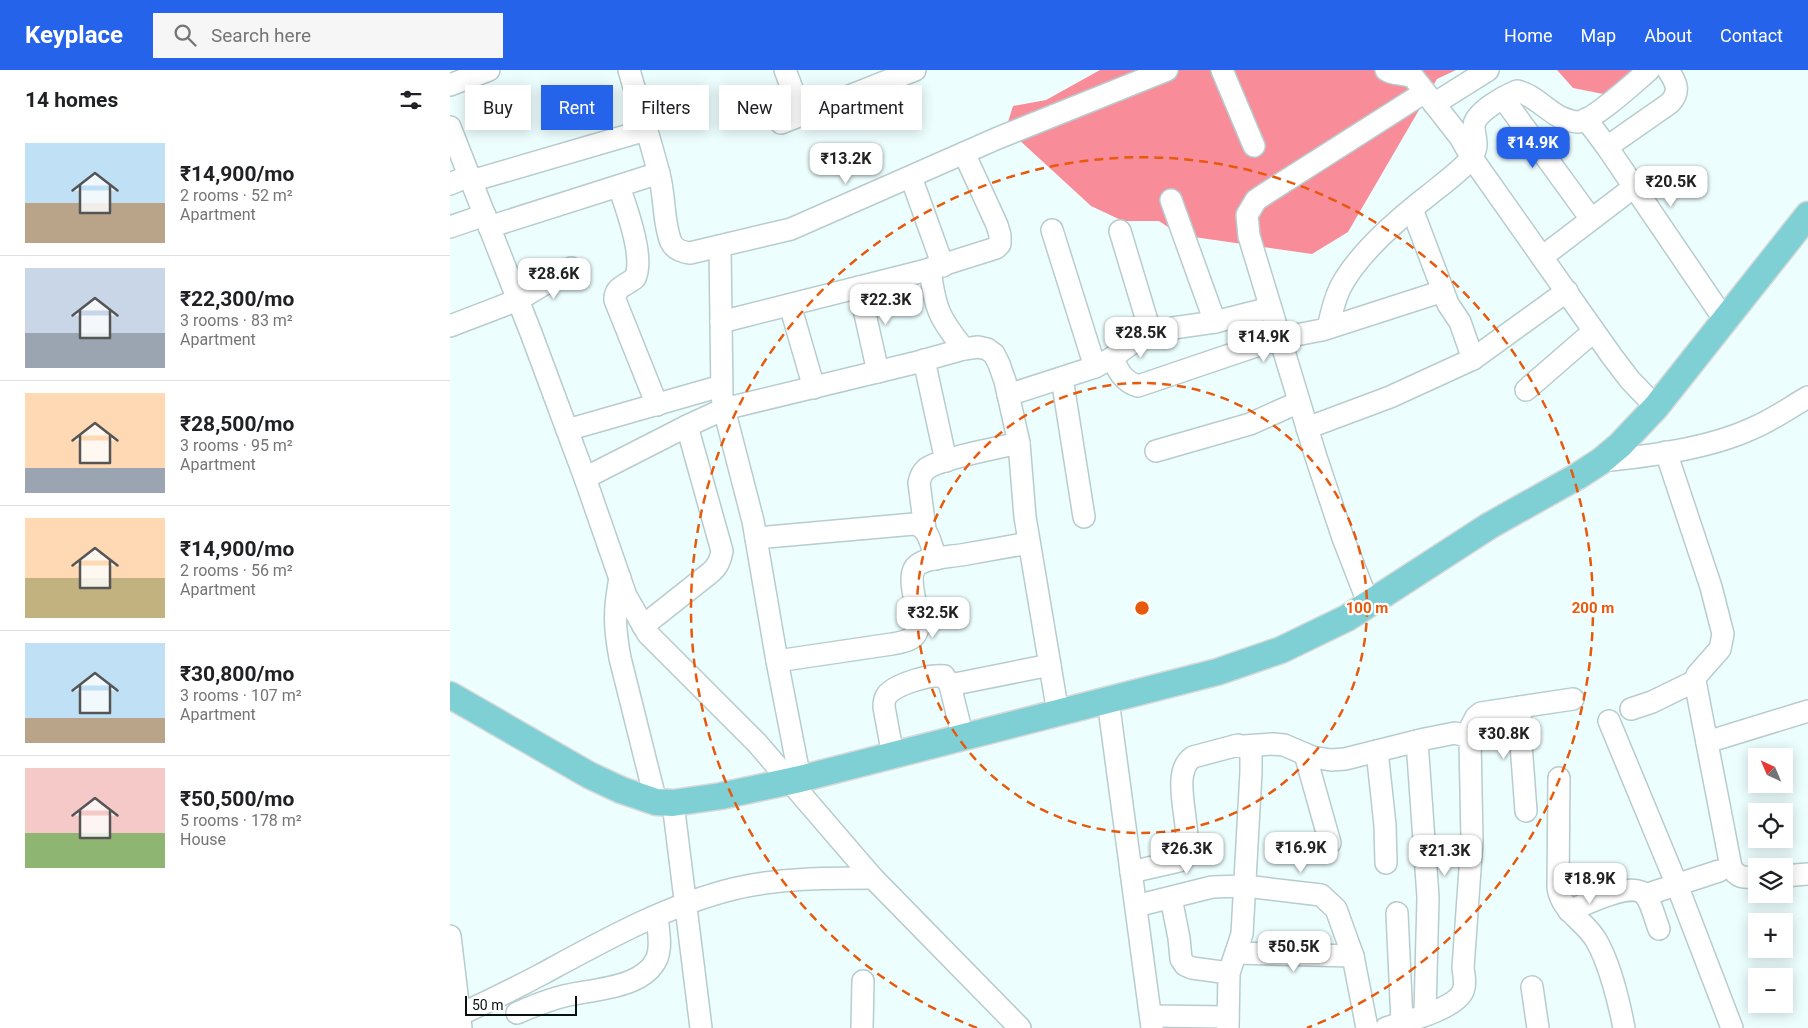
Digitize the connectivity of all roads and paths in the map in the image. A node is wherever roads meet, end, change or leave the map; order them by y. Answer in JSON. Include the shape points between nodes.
{"nodes":[{"id":1,"x":489,"y":70,"type":"edge"},
{"id":2,"x":629,"y":70,"type":"edge"},
{"id":3,"x":785,"y":70,"type":"edge"},
{"id":4,"x":915,"y":70,"type":"edge"},
{"id":5,"x":1167,"y":70,"type":"edge"},
{"id":6,"x":1222,"y":70,"type":"edge"},
{"id":7,"x":1386,"y":70,"type":"edge"},
{"id":8,"x":1488,"y":70,"type":"edge"},
{"id":9,"x":1649,"y":70,"type":"edge"},
{"id":10,"x":1668,"y":70,"type":"edge"},
{"id":11,"x":884,"y":76,"type":"edge"},
{"id":12,"x":450,"y":85,"type":"edge"},
{"id":13,"x":633,"y":85,"type":"edge"},
{"id":14,"x":865,"y":85,"type":"edge"},
{"id":15,"x":1429,"y":98,"type":"junction"},
{"id":16,"x":1503,"y":98,"type":"junction"},
{"id":17,"x":801,"y":112,"type":"edge"},
{"id":18,"x":1586,"y":120,"type":"junction"},
{"id":19,"x":450,"y":127,"type":"edge"},
{"id":20,"x":646,"y":130,"type":"joint"},
{"id":21,"x":1254,"y":146,"type":"dead end"},
{"id":22,"x":1607,"y":147,"type":"junction"},
{"id":23,"x":964,"y":153,"type":"junction"},
{"id":24,"x":1472,"y":158,"type":"junction"},
{"id":25,"x":456,"y":159,"type":"edge"},
{"id":26,"x":659,"y":173,"type":"junction"},
{"id":27,"x":911,"y":177,"type":"junction"},
{"id":28,"x":464,"y":181,"type":"edge"},
{"id":29,"x":619,"y":186,"type":"junction"},
{"id":30,"x":1634,"y":187,"type":"junction"},
{"id":31,"x":1171,"y":200,"type":"dead end"},
{"id":32,"x":1412,"y":209,"type":"junction"},
{"id":33,"x":1808,"y":215,"type":"edge"},
{"id":34,"x":1591,"y":220,"type":"junction"},
{"id":35,"x":487,"y":221,"type":"junction"},
{"id":36,"x":450,"y":227,"type":"edge"},
{"id":37,"x":1052,"y":230,"type":"dead end"},
{"id":38,"x":1120,"y":231,"type":"dead end"},
{"id":39,"x":720,"y":246,"type":"junction"},
{"id":40,"x":1542,"y":257,"type":"junction"},
{"id":41,"x":936,"y":267,"type":"junction"},
{"id":42,"x":571,"y":268,"type":"dead end"},
{"id":43,"x":859,"y":287,"type":"junction"},
{"id":44,"x":1443,"y":291,"type":"junction"},
{"id":45,"x":1567,"y":291,"type":"junction"},
{"id":46,"x":518,"y":300,"type":"junction"},
{"id":47,"x":790,"y":305,"type":"junction"},
{"id":48,"x":1270,"y":308,"type":"junction"},
{"id":49,"x":1724,"y":319,"type":"junction"},
{"id":50,"x":721,"y":322,"type":"junction"},
{"id":51,"x":1215,"y":322,"type":"junction"},
{"id":52,"x":450,"y":326,"type":"edge"},
{"id":53,"x":1328,"y":328,"type":"junction"},
{"id":54,"x":1594,"y":330,"type":"junction"},
{"id":55,"x":1152,"y":334,"type":"junction"},
{"id":56,"x":1280,"y":338,"type":"junction"},
{"id":57,"x":964,"y":350,"type":"junction"},
{"id":58,"x":1473,"y":359,"type":"junction"},
{"id":59,"x":924,"y":360,"type":"junction"},
{"id":60,"x":1104,"y":363,"type":"junction"},
{"id":61,"x":878,"y":372,"type":"junction"},
{"id":62,"x":1062,"y":378,"type":"junction"},
{"id":63,"x":721,"y":386,"type":"junction"},
{"id":64,"x":814,"y":388,"type":"junction"},
{"id":65,"x":1526,"y":390,"type":"dead end"},
{"id":66,"x":1008,"y":395,"type":"junction"},
{"id":67,"x":1808,"y":397,"type":"edge"},
{"id":68,"x":1299,"y":402,"type":"junction"},
{"id":69,"x":657,"y":406,"type":"junction"},
{"id":70,"x":1656,"y":407,"type":"junction"},
{"id":71,"x":724,"y":410,"type":"junction"},
{"id":72,"x":687,"y":426,"type":"junction"},
{"id":73,"x":1307,"y":428,"type":"junction"},
{"id":74,"x":567,"y":430,"type":"junction"},
{"id":75,"x":1019,"y":443,"type":"junction"},
{"id":76,"x":1156,"y":451,"type":"dead end"},
{"id":77,"x":1666,"y":452,"type":"junction"},
{"id":78,"x":946,"y":461,"type":"junction"},
{"id":79,"x":1601,"y":461,"type":"junction"},
{"id":80,"x":585,"y":478,"type":"junction"},
{"id":81,"x":1084,"y":517,"type":"dead end"},
{"id":82,"x":925,"y":529,"type":"junction"},
{"id":83,"x":756,"y":538,"type":"junction"},
{"id":84,"x":1029,"y":543,"type":"junction"},
{"id":85,"x":936,"y":559,"type":"junction"},
{"id":86,"x":620,"y":577,"type":"junction"},
{"id":87,"x":1369,"y":605,"type":"junction"},
{"id":88,"x":643,"y":626,"type":"junction"},
{"id":89,"x":776,"y":661,"type":"junction"},
{"id":90,"x":1050,"y":665,"type":"junction"},
{"id":91,"x":1695,"y":681,"type":"junction"},
{"id":92,"x":950,"y":685,"type":"junction"},
{"id":93,"x":450,"y":695,"type":"edge"},
{"id":94,"x":1573,"y":699,"type":"dead end"},
{"id":95,"x":1108,"y":700,"type":"junction"},
{"id":96,"x":1520,"y":707,"type":"junction"},
{"id":97,"x":1631,"y":710,"type":"dead end"},
{"id":98,"x":1808,"y":712,"type":"edge"},
{"id":99,"x":1058,"y":713,"type":"junction"},
{"id":100,"x":1608,"y":720,"type":"dead end"},
{"id":101,"x":1466,"y":736,"type":"junction"},
{"id":102,"x":963,"y":738,"type":"junction"},
{"id":103,"x":1416,"y":741,"type":"junction"},
{"id":104,"x":1707,"y":742,"type":"junction"},
{"id":105,"x":1244,"y":746,"type":"junction"},
{"id":106,"x":1377,"y":751,"type":"junction"},
{"id":107,"x":1305,"y":754,"type":"junction"},
{"id":108,"x":893,"y":756,"type":"junction"},
{"id":109,"x":1559,"y":778,"type":"dead end"},
{"id":110,"x":796,"y":780,"type":"junction"},
{"id":111,"x":664,"y":803,"type":"junction"},
{"id":112,"x":1526,"y":811,"type":"dead end"},
{"id":113,"x":1330,"y":843,"type":"dead end"},
{"id":114,"x":1386,"y":863,"type":"dead end"},
{"id":115,"x":1719,"y":871,"type":"dead end"},
{"id":116,"x":1131,"y":872,"type":"junction"},
{"id":117,"x":1808,"y":874,"type":"edge"},
{"id":118,"x":1793,"y":875,"type":"edge"},
{"id":119,"x":873,"y":878,"type":"junction"},
{"id":120,"x":1748,"y":878,"type":"edge"},
{"id":121,"x":1245,"y":886,"type":"junction"},
{"id":122,"x":1677,"y":886,"type":"junction"},
{"id":123,"x":1646,"y":895,"type":"junction"},
{"id":124,"x":1171,"y":898,"type":"junction"},
{"id":125,"x":686,"y":904,"type":"junction"},
{"id":126,"x":1136,"y":906,"type":"junction"},
{"id":127,"x":1569,"y":911,"type":"junction"},
{"id":128,"x":1397,"y":913,"type":"dead end"},
{"id":129,"x":657,"y":916,"type":"junction"},
{"id":130,"x":1659,"y":929,"type":"dead end"},
{"id":131,"x":450,"y":936,"type":"edge"},
{"id":132,"x":1236,"y":953,"type":"junction"},
{"id":133,"x":1353,"y":956,"type":"junction"},
{"id":134,"x":1229,"y":973,"type":"junction"},
{"id":135,"x":863,"y":981,"type":"dead end"},
{"id":136,"x":1532,"y":987,"type":"dead end"},
{"id":137,"x":503,"y":995,"type":"junction"},
{"id":138,"x":1425,"y":1014,"type":"junction"},
{"id":139,"x":523,"y":1020,"type":"edge"},
{"id":140,"x":457,"y":1021,"type":"edge"},
{"id":141,"x":1152,"y":1022,"type":"edge"},
{"id":142,"x":1228,"y":1022,"type":"edge"},
{"id":143,"x":1394,"y":1025,"type":"edge"},
{"id":144,"x":700,"y":1028,"type":"edge"},
{"id":145,"x":862,"y":1028,"type":"edge"},
{"id":146,"x":1020,"y":1028,"type":"edge"},
{"id":147,"x":1368,"y":1028,"type":"edge"},
{"id":148,"x":1538,"y":1028,"type":"edge"},
{"id":149,"x":1624,"y":1028,"type":"edge"},
{"id":150,"x":1732,"y":1028,"type":"edge"}],
"edges":[{"from":1,"to":12,"type":"street"},
{"from":2,"to":13,"type":"street"},
{"from":3,"to":17,"type":"street"},
{"from":4,"to":11,"type":"street"},
{"from":5,"to":23,"type":"street"},
{"from":6,"to":21,"type":"street"},
{"from":7,"to":15,"type":"street","via":[[1392,74],[1408,74]]},
{"from":8,"to":15,"type":"street"},
{"from":9,"to":18,"type":"street"},
{"from":10,"to":22,"type":"street","via":[[1677,88],[1676,97]]},
{"from":11,"to":14,"type":"street"},
{"from":15,"to":24,"type":"street"},
{"from":15,"to":48,"type":"street","via":[[1265,194],[1251,207],[1247,214],[1249,236]]},
{"from":16,"to":18,"type":"street","via":[[1517,91],[1567,120]]},
{"from":16,"to":24,"type":"street","via":[[1475,120],[1477,140]]},
{"from":16,"to":34,"type":"street"},
{"from":18,"to":22,"type":"street"},
{"from":19,"to":25,"type":"street"},
{"from":20,"to":26,"type":"street"},
{"from":20,"to":28,"type":"street"},
{"from":22,"to":30,"type":"street"},
{"from":23,"to":27,"type":"street"},
{"from":23,"to":41,"type":"street","via":[[997,225],[1000,244]]},
{"from":24,"to":32,"type":"street"},
{"from":24,"to":40,"type":"street"},
{"from":25,"to":28,"type":"street"},
{"from":26,"to":29,"type":"street"},
{"from":26,"to":39,"type":"street","via":[[672,244],[690,254]]},
{"from":27,"to":39,"type":"street","via":[[791,229]]},
{"from":27,"to":41,"type":"street"},
{"from":28,"to":35,"type":"street"},
{"from":29,"to":35,"type":"street"},
{"from":29,"to":69,"type":"street","via":[[639,265],[635,278],[618,289],[615,300]]},
{"from":30,"to":34,"type":"street"},
{"from":30,"to":49,"type":"street"},
{"from":31,"to":51,"type":"street"},
{"from":32,"to":44,"type":"street"},
{"from":32,"to":53,"type":"street","via":[[1368,248],[1349,273],[1334,302]]},
{"from":33,"to":49,"type":"main road"},
{"from":34,"to":40,"type":"street"},
{"from":35,"to":36,"type":"street"},
{"from":35,"to":46,"type":"street"},
{"from":37,"to":60,"type":"street"},
{"from":38,"to":55,"type":"street"},
{"from":39,"to":50,"type":"street"},
{"from":40,"to":45,"type":"street"},
{"from":41,"to":43,"type":"street"},
{"from":41,"to":57,"type":"street","via":[[934,300],[941,320]]},
{"from":42,"to":46,"type":"street"},
{"from":43,"to":47,"type":"street"},
{"from":43,"to":61,"type":"street"},
{"from":44,"to":53,"type":"street"},
{"from":44,"to":58,"type":"street","via":[[1460,322]]},
{"from":45,"to":54,"type":"street"},
{"from":45,"to":58,"type":"street"},
{"from":46,"to":52,"type":"street"},
{"from":46,"to":74,"type":"street"},
{"from":47,"to":50,"type":"street"},
{"from":47,"to":64,"type":"street"},
{"from":48,"to":51,"type":"street"},
{"from":48,"to":56,"type":"street"},
{"from":49,"to":70,"type":"main road"},
{"from":50,"to":63,"type":"street"},
{"from":51,"to":55,"type":"street"},
{"from":53,"to":56,"type":"street"},
{"from":54,"to":65,"type":"street"},
{"from":54,"to":70,"type":"street","via":[[1630,380]]},
{"from":55,"to":60,"type":"street","via":[[1136,340]]},
{"from":56,"to":60,"type":"street","via":[[1138,386]]},
{"from":56,"to":68,"type":"street"},
{"from":57,"to":59,"type":"street"},
{"from":57,"to":66,"type":"street","via":[[978,347],[994,354]]},
{"from":58,"to":73,"type":"street","via":[[1390,397]]},
{"from":59,"to":61,"type":"street"},
{"from":59,"to":78,"type":"street"},
{"from":60,"to":62,"type":"street"},
{"from":61,"to":64,"type":"street"},
{"from":62,"to":66,"type":"street"},
{"from":62,"to":81,"type":"street"},
{"from":63,"to":69,"type":"street"},
{"from":63,"to":71,"type":"street"},
{"from":64,"to":71,"type":"street"},
{"from":66,"to":75,"type":"street"},
{"from":67,"to":77,"type":"street","via":[[1747,431]]},
{"from":68,"to":73,"type":"street"},
{"from":68,"to":76,"type":"street","via":[[1243,426]]},
{"from":69,"to":74,"type":"street"},
{"from":70,"to":79,"type":"main road"},
{"from":71,"to":72,"type":"street"},
{"from":71,"to":83,"type":"street"},
{"from":72,"to":80,"type":"street"},
{"from":72,"to":88,"type":"street","via":[[722,551],[721,559],[710,573]]},
{"from":73,"to":87,"type":"street"},
{"from":74,"to":80,"type":"street"},
{"from":75,"to":78,"type":"street"},
{"from":75,"to":84,"type":"street"},
{"from":77,"to":79,"type":"street"},
{"from":77,"to":91,"type":"street","via":[[1712,587],[1723,634],[1720,649]]},
{"from":78,"to":82,"type":"street","via":[[925,470],[920,477]]},
{"from":79,"to":87,"type":"main road","via":[[1489,526]]},
{"from":80,"to":86,"type":"street"},
{"from":82,"to":83,"type":"street","via":[[914,524]]},
{"from":82,"to":85,"type":"street"},
{"from":83,"to":89,"type":"street"},
{"from":84,"to":85,"type":"street"},
{"from":84,"to":90,"type":"street"},
{"from":85,"to":89,"type":"street","via":[[914,569],[913,590],[918,623],[915,636],[910,640]]},
{"from":86,"to":88,"type":"street","via":[[626,596]]},
{"from":86,"to":111,"type":"street","via":[[615,605],[620,658]]},
{"from":87,"to":95,"type":"main road","via":[[1315,635],[1253,661]]},
{"from":88,"to":110,"type":"street","via":[[658,645]]},
{"from":89,"to":110,"type":"street"},
{"from":90,"to":92,"type":"street"},
{"from":90,"to":99,"type":"street"},
{"from":91,"to":97,"type":"street"},
{"from":91,"to":104,"type":"street"},
{"from":92,"to":102,"type":"street"},
{"from":92,"to":108,"type":"street","via":[[944,676],[936,675],[907,683],[888,694],[884,707]]},
{"from":93,"to":111,"type":"main road","via":[[589,775],[621,790]]},
{"from":94,"to":96,"type":"street"},
{"from":95,"to":99,"type":"main road"},
{"from":95,"to":116,"type":"street"},
{"from":96,"to":101,"type":"street","via":[[1481,714]]},
{"from":96,"to":112,"type":"street"},
{"from":98,"to":104,"type":"street"},
{"from":99,"to":102,"type":"main road"},
{"from":100,"to":122,"type":"street"},
{"from":101,"to":103,"type":"street","via":[[1455,733]]},
{"from":101,"to":138,"type":"street","via":[[1471,745],[1472,841],[1465,982],[1463,992],[1450,1005]]},
{"from":102,"to":108,"type":"main road"},
{"from":103,"to":106,"type":"street"},
{"from":103,"to":138,"type":"street","via":[[1428,896]]},
{"from":104,"to":120,"type":"street","via":[[1731,866],[1740,877]]},
{"from":105,"to":107,"type":"street","via":[[1284,745]]},
{"from":105,"to":116,"type":"street","via":[[1193,757],[1185,764],[1182,772],[1184,858]]},
{"from":105,"to":121,"type":"street","via":[[1251,753]]},
{"from":106,"to":107,"type":"street","via":[[1331,760]]},
{"from":106,"to":114,"type":"street"},
{"from":107,"to":113,"type":"street"},
{"from":108,"to":110,"type":"main road"},
{"from":109,"to":127,"type":"street","via":[[1558,888],[1559,898]]},
{"from":110,"to":111,"type":"main road","via":[[750,791]]},
{"from":110,"to":119,"type":"street"},
{"from":111,"to":125,"type":"street"},
{"from":115,"to":122,"type":"street"},
{"from":116,"to":126,"type":"street"},
{"from":117,"to":118,"type":"street"},
{"from":119,"to":125,"type":"street","via":[[778,882],[733,890]]},
{"from":119,"to":146,"type":"street"},
{"from":121,"to":124,"type":"street","via":[[1212,887]]},
{"from":121,"to":132,"type":"street","via":[[1242,934]]},
{"from":121,"to":133,"type":"street","via":[[1321,895],[1336,909]]},
{"from":122,"to":123,"type":"street"},
{"from":122,"to":150,"type":"street"},
{"from":123,"to":127,"type":"street","via":[[1631,889]]},
{"from":123,"to":130,"type":"street"},
{"from":124,"to":126,"type":"street"},
{"from":124,"to":134,"type":"street","via":[[1181,959],[1185,965]]},
{"from":125,"to":129,"type":"street"},
{"from":125,"to":144,"type":"street"},
{"from":126,"to":141,"type":"street"},
{"from":127,"to":149,"type":"street","via":[[1588,928],[1602,954]]},
{"from":128,"to":143,"type":"street"},
{"from":129,"to":137,"type":"street"},
{"from":129,"to":139,"type":"street","via":[[660,945],[652,967],[644,974],[608,988],[564,996]]},
{"from":131,"to":140,"type":"street"},
{"from":132,"to":133,"type":"street"},
{"from":132,"to":134,"type":"street"},
{"from":133,"to":147,"type":"street"},
{"from":134,"to":142,"type":"street"},
{"from":135,"to":145,"type":"street"},
{"from":136,"to":148,"type":"street"},
{"from":137,"to":139,"type":"street"},
{"from":137,"to":140,"type":"street"},
{"from":138,"to":143,"type":"street"},
{"from":141,"to":142,"type":"street"}]}
